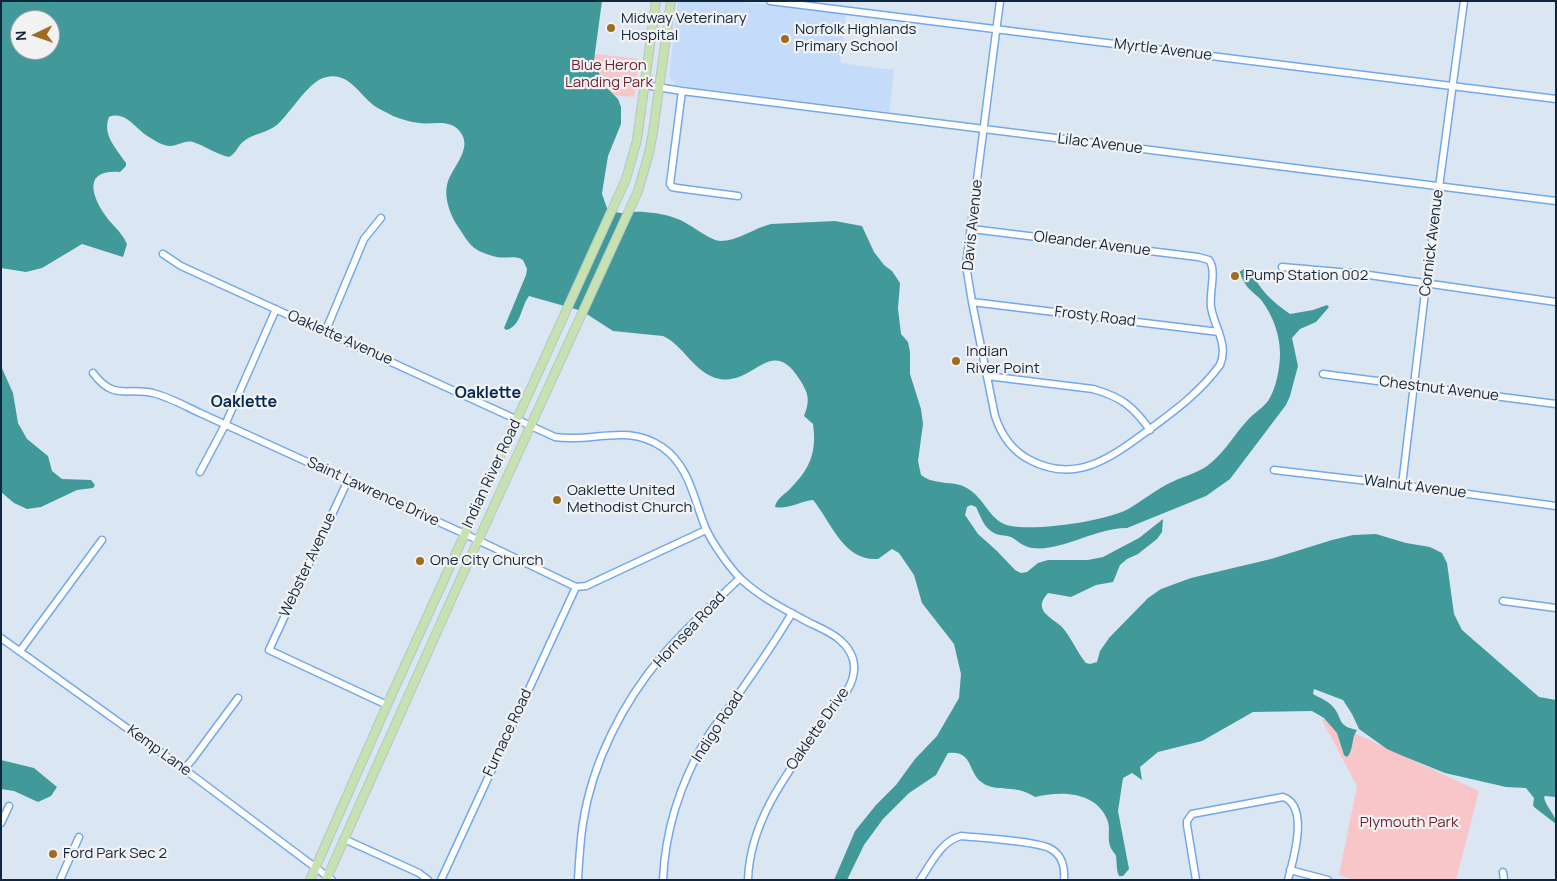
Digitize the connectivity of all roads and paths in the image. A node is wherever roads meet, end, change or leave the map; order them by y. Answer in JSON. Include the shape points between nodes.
{"nodes":[{"id":1,"x":656,"y":1,"type":"edge"},
{"id":2,"x":671,"y":1,"type":"edge"},
{"id":3,"x":770,"y":1,"type":"edge"},
{"id":4,"x":1000,"y":1,"type":"edge"},
{"id":5,"x":1464,"y":1,"type":"edge"},
{"id":6,"x":996,"y":29,"type":"junction"},
{"id":7,"x":645,"y":84,"type":"junction"},
{"id":8,"x":1453,"y":86,"type":"junction"},
{"id":9,"x":660,"y":87,"type":"junction"},
{"id":10,"x":682,"y":91,"type":"junction"},
{"id":11,"x":1556,"y":99,"type":"edge"},
{"id":12,"x":984,"y":130,"type":"junction"},
{"id":13,"x":1439,"y":186,"type":"junction"},
{"id":14,"x":738,"y":196,"type":"dead end"},
{"id":15,"x":1556,"y":201,"type":"edge"},
{"id":16,"x":381,"y":218,"type":"dead end"},
{"id":17,"x":972,"y":229,"type":"junction"},
{"id":18,"x":163,"y":254,"type":"dead end"},
{"id":19,"x":1211,"y":262,"type":"joint"},
{"id":20,"x":1282,"y":267,"type":"dead end"},
{"id":21,"x":1426,"y":284,"type":"junction"},
{"id":22,"x":972,"y":302,"type":"junction"},
{"id":23,"x":1556,"y":302,"type":"edge"},
{"id":24,"x":276,"y":309,"type":"junction"},
{"id":25,"x":326,"y":330,"type":"junction"},
{"id":26,"x":1219,"y":332,"type":"junction"},
{"id":27,"x":93,"y":373,"type":"dead end"},
{"id":28,"x":1323,"y":374,"type":"dead end"},
{"id":29,"x":987,"y":376,"type":"junction"},
{"id":30,"x":1414,"y":386,"type":"junction"},
{"id":31,"x":1556,"y":404,"type":"edge"},
{"id":32,"x":517,"y":420,"type":"junction"},
{"id":33,"x":225,"y":425,"type":"junction"},
{"id":34,"x":531,"y":426,"type":"junction"},
{"id":35,"x":1150,"y":430,"type":"junction"},
{"id":36,"x":1274,"y":470,"type":"dead end"},
{"id":37,"x":200,"y":472,"type":"dead end"},
{"id":38,"x":348,"y":480,"type":"junction"},
{"id":39,"x":1402,"y":485,"type":"junction"},
{"id":40,"x":1556,"y":506,"type":"edge"},
{"id":41,"x":706,"y":530,"type":"junction"},
{"id":42,"x":465,"y":534,"type":"junction"},
{"id":43,"x":102,"y":540,"type":"dead end"},
{"id":44,"x":479,"y":540,"type":"junction"},
{"id":45,"x":740,"y":578,"type":"junction"},
{"id":46,"x":576,"y":587,"type":"junction"},
{"id":47,"x":1503,"y":601,"type":"dead end"},
{"id":48,"x":1556,"y":608,"type":"edge"},
{"id":49,"x":792,"y":613,"type":"junction"},
{"id":50,"x":1,"y":638,"type":"edge"},
{"id":51,"x":20,"y":651,"type":"junction"},
{"id":52,"x":238,"y":698,"type":"dead end"},
{"id":53,"x":386,"y":705,"type":"junction"},
{"id":54,"x":184,"y":769,"type":"junction"},
{"id":55,"x":9,"y":806,"type":"dead end"},
{"id":56,"x":1,"y":823,"type":"edge"},
{"id":57,"x":79,"y":837,"type":"dead end"},
{"id":58,"x":344,"y":839,"type":"junction"},
{"id":59,"x":316,"y":867,"type":"junction"},
{"id":60,"x":1290,"y":870,"type":"junction"},
{"id":61,"x":1503,"y":872,"type":"dead end"},
{"id":62,"x":329,"y":879,"type":"edge"},
{"id":63,"x":60,"y":880,"type":"edge"},
{"id":64,"x":310,"y":880,"type":"edge"},
{"id":65,"x":428,"y":880,"type":"edge"},
{"id":66,"x":441,"y":880,"type":"edge"},
{"id":67,"x":578,"y":880,"type":"edge"},
{"id":68,"x":663,"y":880,"type":"edge"},
{"id":69,"x":748,"y":880,"type":"edge"},
{"id":70,"x":920,"y":880,"type":"edge"},
{"id":71,"x":1064,"y":880,"type":"edge"},
{"id":72,"x":1196,"y":880,"type":"edge"},
{"id":73,"x":1288,"y":880,"type":"edge"},
{"id":74,"x":1328,"y":880,"type":"edge"},
{"id":75,"x":1504,"y":880,"type":"edge"}],
"edges":[{"from":1,"to":7,"type":"main road","name":"Indian River Road"},
{"from":2,"to":9,"type":"main road","name":"Indian River Road"},
{"from":3,"to":6,"type":"street","name":"Myrtle Avenue"},
{"from":4,"to":6,"type":"street","name":"Davis Avenue"},
{"from":5,"to":8,"type":"street","name":"Cornick Avenue"},
{"from":6,"to":8,"type":"street","name":"Myrtle Avenue"},
{"from":6,"to":12,"type":"street","name":"Davis Avenue"},
{"from":7,"to":9,"type":"street","name":"Lilac Avenue"},
{"from":7,"to":32,"type":"main road","name":"Indian River Road","via":[[629,171]]},
{"from":8,"to":11,"type":"street","name":"Myrtle Avenue"},
{"from":8,"to":13,"type":"street","name":"Cornick Avenue"},
{"from":9,"to":10,"type":"street","name":"Lilac Avenue"},
{"from":9,"to":34,"type":"main road","name":"Indian River Road","via":[[642,177]]},
{"from":10,"to":12,"type":"street","name":"Lilac Avenue"},
{"from":10,"to":14,"type":"street","via":[[670,184],[677,188]]},
{"from":12,"to":13,"type":"street","name":"Lilac Avenue"},
{"from":12,"to":17,"type":"street","name":"Davis Avenue"},
{"from":13,"to":15,"type":"street","name":"Lilac Avenue"},
{"from":13,"to":21,"type":"street","name":"Cornick Avenue"},
{"from":16,"to":25,"type":"street","via":[[364,239]]},
{"from":17,"to":19,"type":"street","name":"Oleander Avenue","via":[[1198,257]]},
{"from":17,"to":22,"type":"street","name":"Davis Avenue","via":[[966,265]]},
{"from":18,"to":24,"type":"street","name":"Oaklette Avenue","via":[[181,266]]},
{"from":19,"to":26,"type":"street","name":"Davis Avenue","via":[[1211,307]]},
{"from":20,"to":21,"type":"street"},
{"from":21,"to":23,"type":"street"},
{"from":21,"to":30,"type":"street","name":"Cornick Avenue"},
{"from":22,"to":26,"type":"street","name":"Frosty Road"},
{"from":22,"to":29,"type":"street","name":"Davis Avenue"},
{"from":24,"to":25,"type":"street","name":"Oaklette Avenue"},
{"from":24,"to":33,"type":"street"},
{"from":25,"to":32,"type":"street","name":"Oaklette Avenue"},
{"from":26,"to":35,"type":"street","name":"Davis Avenue","via":[[1224,352],[1220,364],[1189,400]]},
{"from":27,"to":33,"type":"street","name":"Saint Lawrence Drive","via":[[106,388],[155,394]]},
{"from":28,"to":30,"type":"street","name":"Chestnut Avenue"},
{"from":29,"to":35,"type":"street","via":[[1106,393],[1133,408]]},
{"from":29,"to":35,"type":"street","name":"Davis Avenue","via":[[995,416],[1002,432],[1017,451],[1040,465],[1064,470],[1090,466],[1120,452]]},
{"from":30,"to":31,"type":"street","name":"Chestnut Avenue"},
{"from":30,"to":39,"type":"street","name":"Cornick Avenue"},
{"from":32,"to":34,"type":"street","name":"Oaklette Drive"},
{"from":32,"to":42,"type":"main road","name":"Indian River Road"},
{"from":33,"to":37,"type":"street"},
{"from":33,"to":38,"type":"street","name":"Saint Lawrence Drive"},
{"from":34,"to":41,"type":"street","name":"Oaklette Drive","via":[[556,437],[571,439],[619,434],[634,435],[656,443],[670,453],[684,472]]},
{"from":34,"to":44,"type":"main road","name":"Indian River Road"},
{"from":36,"to":39,"type":"street","name":"Walnut Avenue"},
{"from":38,"to":42,"type":"street","name":"Saint Lawrence Drive"},
{"from":38,"to":53,"type":"street","name":"Webster Avenue","via":[[269,650]]},
{"from":39,"to":40,"type":"street","name":"Walnut Avenue"},
{"from":41,"to":45,"type":"street","name":"Oaklette Drive"},
{"from":41,"to":46,"type":"street","via":[[586,586]]},
{"from":42,"to":44,"type":"street","name":"Saint Lawrence Drive"},
{"from":42,"to":53,"type":"main road","name":"Indian River Road"},
{"from":43,"to":51,"type":"street"},
{"from":44,"to":46,"type":"street","name":"Saint Lawrence Drive"},
{"from":44,"to":58,"type":"main road","name":"Indian River Road"},
{"from":45,"to":49,"type":"street","name":"Oaklette Drive","via":[[762,596]]},
{"from":45,"to":67,"type":"street","name":"Hornsea Road","via":[[662,656],[620,717],[588,799]]},
{"from":46,"to":66,"type":"street","name":"Furnace Road"},
{"from":47,"to":48,"type":"street"},
{"from":49,"to":68,"type":"street","name":"Indigo Road","via":[[711,733],[689,772],[669,832]]},
{"from":49,"to":69,"type":"street","name":"Oaklette Drive","via":[[840,640],[852,656],[854,671],[848,690],[788,772],[764,814],[756,836]]},
{"from":50,"to":51,"type":"street","name":"Kemp Lane"},
{"from":51,"to":54,"type":"street","name":"Kemp Lane"},
{"from":52,"to":54,"type":"street"},
{"from":53,"to":59,"type":"main road","name":"Indian River Road"},
{"from":54,"to":59,"type":"street","name":"Kemp Lane"},
{"from":55,"to":56,"type":"street"},
{"from":57,"to":63,"type":"street"},
{"from":58,"to":62,"type":"main road","name":"Indian River Road"},
{"from":58,"to":65,"type":"street"},
{"from":59,"to":62,"type":"street","name":"Kemp Lane"},
{"from":59,"to":64,"type":"main road","name":"Indian River Road"},
{"from":60,"to":72,"type":"street","via":[[1298,838],[1297,817],[1290,800],[1283,797],[1192,814],[1186,825]]},
{"from":60,"to":73,"type":"street"},
{"from":60,"to":74,"type":"street"},
{"from":61,"to":75,"type":"street"},
{"from":70,"to":71,"type":"street","via":[[947,843],[960,836],[1035,844],[1052,849],[1063,863]]}]}
